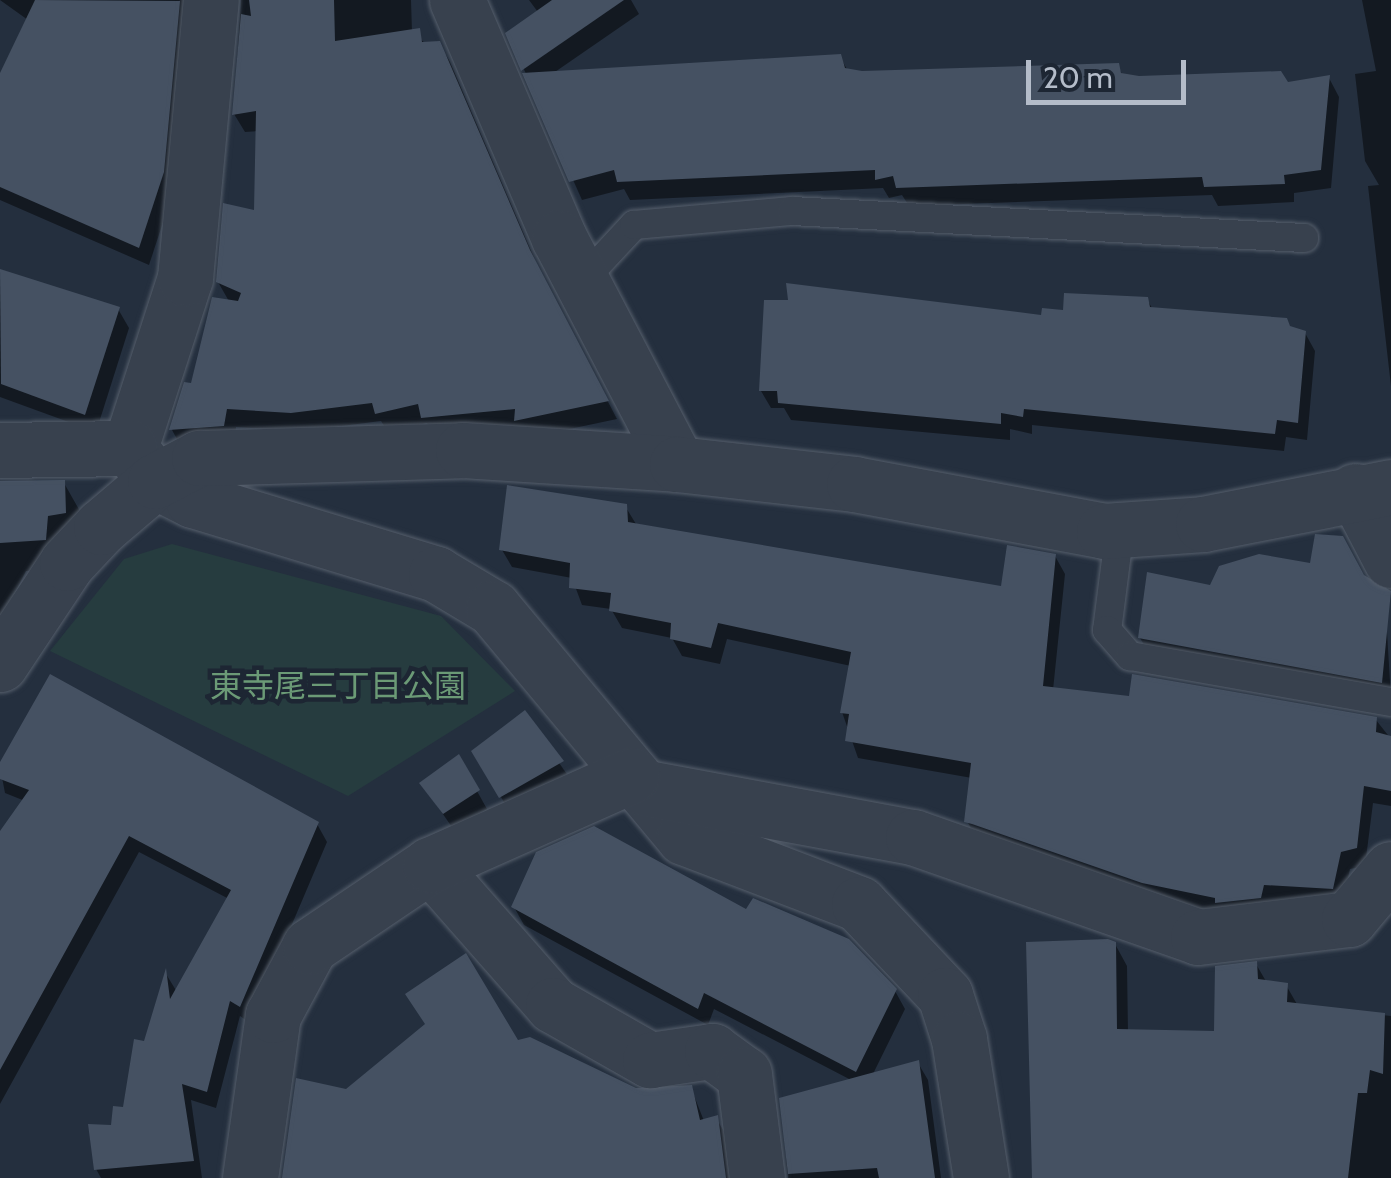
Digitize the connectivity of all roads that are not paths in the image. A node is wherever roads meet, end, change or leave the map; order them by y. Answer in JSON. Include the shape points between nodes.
{"nodes":[{"id":1,"x":211,"y":0,"type":"edge"},
{"id":2,"x":457,"y":0,"type":"edge"},
{"id":3,"x":1304,"y":238,"type":"dead end"},
{"id":4,"x":581,"y":282,"type":"junction"},
{"id":5,"x":0,"y":450,"type":"edge"},
{"id":6,"x":143,"y":464,"type":"junction"},
{"id":7,"x":677,"y":464,"type":"junction"},
{"id":8,"x":1373,"y":489,"type":"edge"},
{"id":9,"x":1120,"y":530,"type":"junction"},
{"id":10,"x":1391,"y":560,"type":"edge"},
{"id":11,"x":0,"y":664,"type":"edge"},
{"id":12,"x":1391,"y":702,"type":"edge"},
{"id":13,"x":637,"y":781,"type":"junction"},
{"id":14,"x":430,"y":865,"type":"junction"},
{"id":15,"x":1384,"y":897,"type":"edge"},
{"id":16,"x":250,"y":1178,"type":"edge"},
{"id":17,"x":756,"y":1178,"type":"edge"},
{"id":18,"x":981,"y":1178,"type":"edge"}],
"edges":[{"from":1,"to":6,"type":"street","via":[[186,278]]},
{"from":2,"to":4,"type":"street"},
{"from":3,"to":4,"type":"lane","via":[[792,211],[634,225]]},
{"from":4,"to":7,"type":"street"},
{"from":5,"to":6,"type":"street"},
{"from":6,"to":7,"type":"street","via":[[462,450]]},
{"from":6,"to":11,"type":"street","via":[[66,563]]},
{"from":6,"to":13,"type":"street","via":[[194,500],[436,574],[493,608]]},
{"from":7,"to":9,"type":"street","via":[[854,484]]},
{"from":8,"to":9,"type":"street","via":[[1204,524]]},
{"from":8,"to":10,"type":"street"},
{"from":9,"to":12,"type":"lane","via":[[1107,630],[1130,656]]},
{"from":13,"to":14,"type":"street"},
{"from":13,"to":15,"type":"street","via":[[913,837],[1198,937],[1348,919]]},
{"from":13,"to":18,"type":"street","via":[[684,837],[859,904],[915,958],[944,995],[959,1038]]},
{"from":14,"to":16,"type":"street","via":[[310,946],[272,1015]]},
{"from":14,"to":17,"type":"street","via":[[552,1005],[650,1060],[712,1052],[744,1074]]}]}
